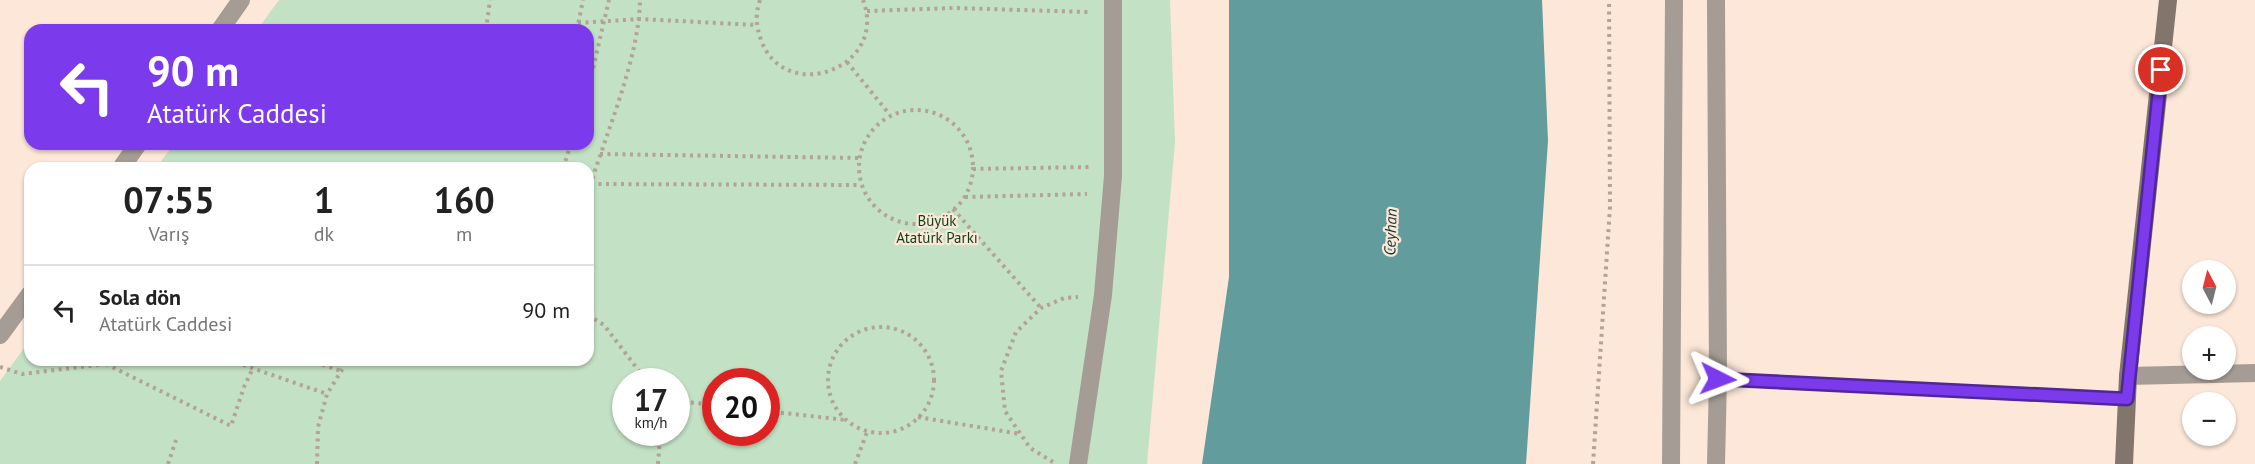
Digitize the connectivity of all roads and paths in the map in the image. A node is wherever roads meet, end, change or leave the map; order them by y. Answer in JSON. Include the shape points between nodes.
{"nodes":[{"id":1,"x":241,"y":0,"type":"edge"},
{"id":2,"x":490,"y":0,"type":"edge"},
{"id":3,"x":583,"y":0,"type":"edge"},
{"id":4,"x":609,"y":0,"type":"edge"},
{"id":5,"x":640,"y":0,"type":"edge"},
{"id":6,"x":760,"y":0,"type":"edge"},
{"id":7,"x":863,"y":0,"type":"edge"},
{"id":8,"x":964,"y":0,"type":"edge"},
{"id":9,"x":1609,"y":0,"type":"edge"},
{"id":10,"x":1674,"y":0,"type":"edge"},
{"id":11,"x":1716,"y":0,"type":"edge"},
{"id":12,"x":2168,"y":0,"type":"edge"},
{"id":13,"x":1113,"y":6,"type":"edge"},
{"id":14,"x":964,"y":9,"type":"junction"},
{"id":15,"x":867,"y":11,"type":"junction"},
{"id":16,"x":640,"y":19,"type":"junction"},
{"id":17,"x":605,"y":21,"type":"junction"},
{"id":18,"x":578,"y":23,"type":"joint"},
{"id":19,"x":224,"y":24,"type":"edge"},
{"id":20,"x":487,"y":24,"type":"edge"},
{"id":21,"x":756,"y":25,"type":"junction"},
{"id":22,"x":847,"y":62,"type":"junction"},
{"id":23,"x":594,"y":66,"type":"edge"},
{"id":24,"x":890,"y":115,"type":"junction"},
{"id":25,"x":600,"y":154,"type":"junction"},
{"id":26,"x":859,"y":158,"type":"junction"},
{"id":27,"x":1113,"y":166,"type":"junction"},
{"id":28,"x":973,"y":169,"type":"junction"},
{"id":29,"x":594,"y":174,"type":"edge"},
{"id":30,"x":594,"y":184,"type":"edge"},
{"id":31,"x":861,"y":184,"type":"junction"},
{"id":32,"x":1112,"y":194,"type":"junction"},
{"id":33,"x":965,"y":197,"type":"junction"},
{"id":34,"x":953,"y":209,"type":"junction"},
{"id":35,"x":1103,"y":295,"type":"junction"},
{"id":36,"x":24,"y":302,"type":"edge"},
{"id":37,"x":1041,"y":308,"type":"junction"},
{"id":38,"x":594,"y":319,"type":"edge"},
{"id":39,"x":0,"y":335,"type":"edge"},
{"id":40,"x":89,"y":366,"type":"edge"},
{"id":41,"x":110,"y":366,"type":"edge"},
{"id":42,"x":246,"y":366,"type":"edge"},
{"id":43,"x":326,"y":366,"type":"edge"},
{"id":44,"x":344,"y":366,"type":"edge"},
{"id":45,"x":0,"y":367,"type":"edge"},
{"id":46,"x":252,"y":368,"type":"junction"},
{"id":47,"x":637,"y":368,"type":"edge"},
{"id":48,"x":341,"y":371,"type":"junction"},
{"id":49,"x":2255,"y":373,"type":"edge"},
{"id":50,"x":2128,"y":376,"type":"junction"},
{"id":51,"x":1718,"y":379,"type":"junction"},
{"id":52,"x":327,"y":393,"type":"junction"},
{"id":53,"x":2127,"y":399,"type":"junction"},
{"id":54,"x":780,"y":413,"type":"edge"},
{"id":55,"x":918,"y":417,"type":"junction"},
{"id":56,"x":847,"y":420,"type":"junction"},
{"id":57,"x":867,"y":432,"type":"junction"},
{"id":58,"x":1020,"y":434,"type":"junction"},
{"id":59,"x":176,"y":440,"type":"dead end"},
{"id":60,"x":659,"y":446,"type":"edge"},
{"id":61,"x":168,"y":464,"type":"edge"},
{"id":62,"x":317,"y":464,"type":"edge"},
{"id":63,"x":658,"y":464,"type":"edge"},
{"id":64,"x":855,"y":464,"type":"edge"},
{"id":65,"x":1057,"y":464,"type":"edge"},
{"id":66,"x":1078,"y":464,"type":"edge"},
{"id":67,"x":1593,"y":464,"type":"edge"},
{"id":68,"x":1671,"y":464,"type":"edge"},
{"id":69,"x":1716,"y":464,"type":"edge"},
{"id":70,"x":2124,"y":464,"type":"edge"}],
"edges":[{"from":1,"to":19,"type":"street"},
{"from":2,"to":20,"type":"path"},
{"from":3,"to":18,"type":"path"},
{"from":4,"to":17,"type":"path"},
{"from":5,"to":16,"type":"path"},
{"from":6,"to":21,"type":"path"},
{"from":7,"to":15,"type":"path"},
{"from":8,"to":14,"type":"path"},
{"from":9,"to":67,"type":"path","via":[[1610,207]]},
{"from":10,"to":68,"type":"street"},
{"from":11,"to":51,"type":"street"},
{"from":12,"to":50,"type":"main road"},
{"from":13,"to":14,"type":"path"},
{"from":13,"to":27,"type":"street"},
{"from":14,"to":15,"type":"path"},
{"from":15,"to":22,"type":"path","via":[[862,43]]},
{"from":16,"to":17,"type":"path"},
{"from":16,"to":21,"type":"path"},
{"from":16,"to":25,"type":"path"},
{"from":17,"to":18,"type":"path"},
{"from":17,"to":23,"type":"path"},
{"from":21,"to":22,"type":"path","via":[[765,50],[782,67],[811,75]]},
{"from":22,"to":24,"type":"path"},
{"from":24,"to":26,"type":"path","via":[[872,129]]},
{"from":24,"to":28,"type":"path","via":[[909,110],[932,111],[955,125],[969,144]]},
{"from":25,"to":26,"type":"path"},
{"from":25,"to":29,"type":"path"},
{"from":26,"to":31,"type":"path"},
{"from":27,"to":28,"type":"path"},
{"from":27,"to":32,"type":"street"},
{"from":28,"to":33,"type":"path"},
{"from":30,"to":31,"type":"path"},
{"from":31,"to":34,"type":"path","via":[[876,208],[899,221],[924,224],[946,216]]},
{"from":32,"to":33,"type":"path"},
{"from":32,"to":35,"type":"street"},
{"from":33,"to":34,"type":"path"},
{"from":34,"to":37,"type":"path"},
{"from":35,"to":37,"type":"path","via":[[1064,298]]},
{"from":35,"to":66,"type":"street"},
{"from":36,"to":39,"type":"street"},
{"from":37,"to":58,"type":"path","via":[[1016,332],[1001,371],[1005,411]]},
{"from":38,"to":47,"type":"path","via":[[604,325]]},
{"from":40,"to":45,"type":"path","via":[[22,374]]},
{"from":41,"to":46,"type":"path","via":[[231,426]]},
{"from":42,"to":46,"type":"path"},
{"from":43,"to":48,"type":"path"},
{"from":44,"to":48,"type":"path"},
{"from":46,"to":52,"type":"path"},
{"from":48,"to":52,"type":"path"},
{"from":49,"to":50,"type":"street"},
{"from":50,"to":53,"type":"main road"},
{"from":51,"to":53,"type":"lane"},
{"from":51,"to":69,"type":"street"},
{"from":52,"to":62,"type":"path","via":[[318,427]]},
{"from":53,"to":70,"type":"main road"},
{"from":54,"to":56,"type":"path"},
{"from":55,"to":56,"type":"path","via":[[928,407],[934,389],[932,364],[911,335],[880,327],[853,334],[832,359],[828,387],[834,405]]},
{"from":55,"to":57,"type":"path","via":[[909,426],[888,433]]},
{"from":55,"to":58,"type":"path"},
{"from":56,"to":57,"type":"path"},
{"from":57,"to":64,"type":"path"},
{"from":58,"to":65,"type":"path","via":[[1030,448]]},
{"from":59,"to":61,"type":"path"},
{"from":60,"to":63,"type":"path"}]}
